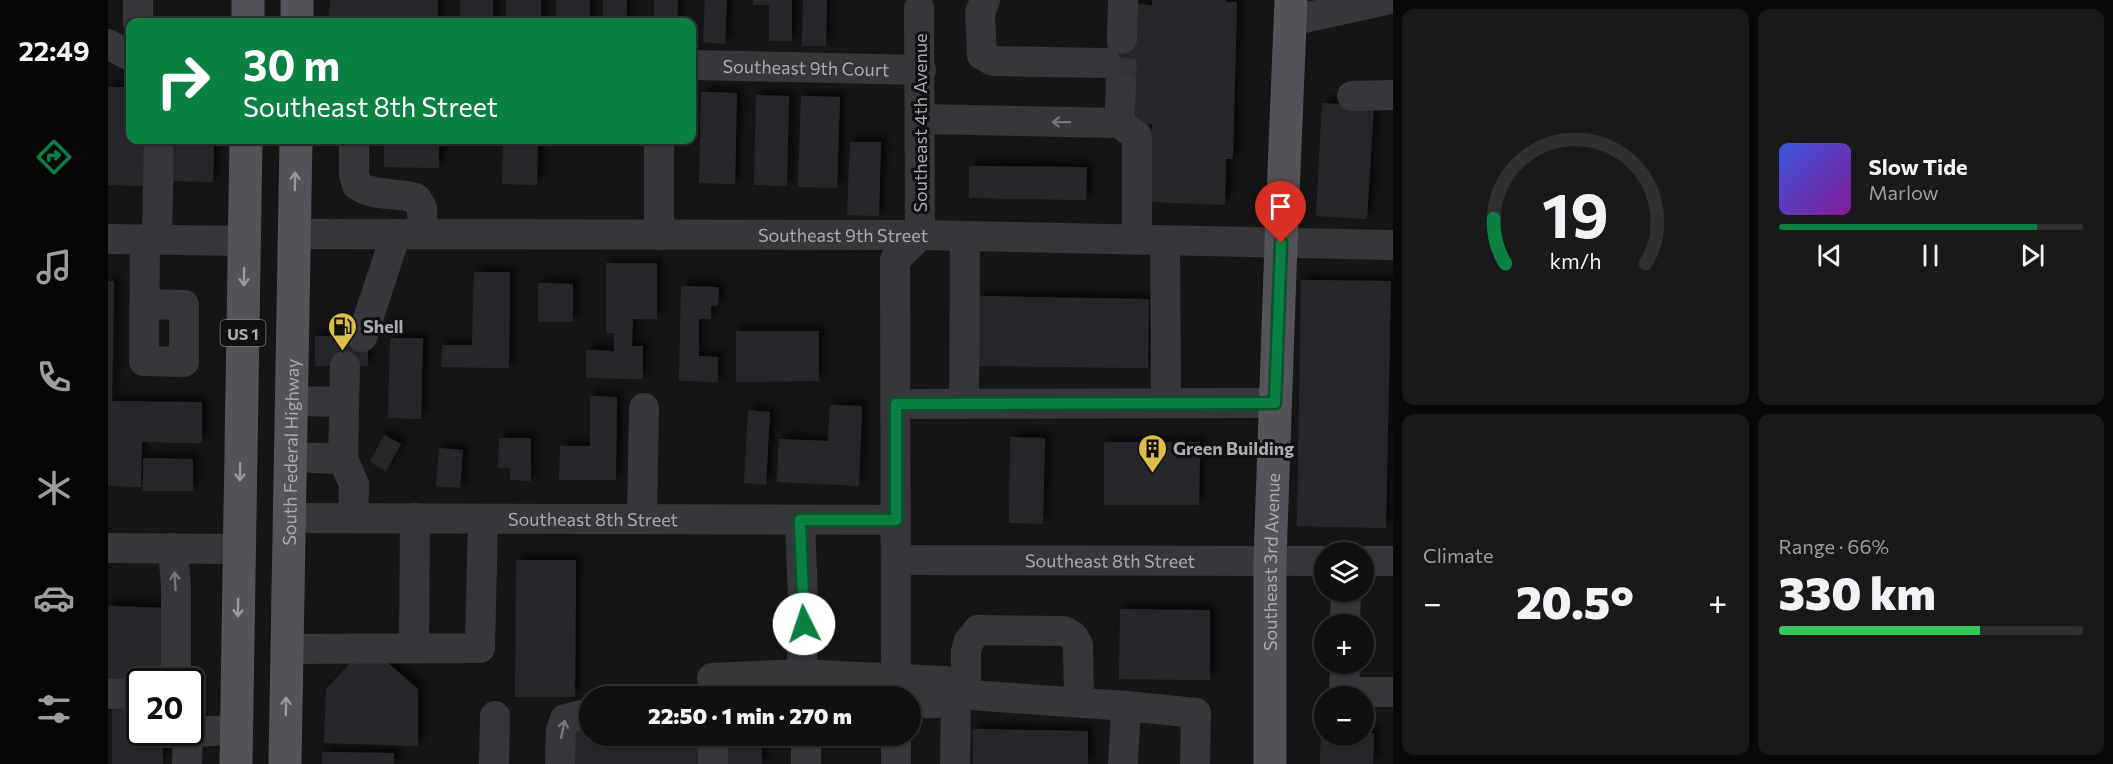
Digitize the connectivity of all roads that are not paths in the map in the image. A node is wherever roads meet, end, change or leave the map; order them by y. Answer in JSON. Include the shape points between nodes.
{"nodes":[{"id":1,"x":138,"y":0,"type":"edge"},
{"id":2,"x":248,"y":0,"type":"edge"},
{"id":3,"x":297,"y":0,"type":"edge"},
{"id":4,"x":985,"y":0,"type":"edge"},
{"id":5,"x":1123,"y":0,"type":"edge"},
{"id":6,"x":1386,"y":0,"type":"edge"},
{"id":7,"x":919,"y":8,"type":"dead end"},
{"id":8,"x":1291,"y":11,"type":"edge"},
{"id":9,"x":138,"y":18,"type":"edge"},
{"id":10,"x":248,"y":18,"type":"edge"},
{"id":11,"x":297,"y":18,"type":"edge"},
{"id":12,"x":108,"y":44,"type":"edge"},
{"id":13,"x":126,"y":54,"type":"edge"},
{"id":14,"x":696,"y":66,"type":"edge"},
{"id":15,"x":921,"y":70,"type":"junction"},
{"id":16,"x":1121,"y":88,"type":"tunnel mouth"},
{"id":17,"x":1393,"y":95,"type":"edge"},
{"id":18,"x":1352,"y":96,"type":"dead end"},
{"id":19,"x":921,"y":119,"type":"junction"},
{"id":20,"x":1119,"y":123,"type":"junction"},
{"id":21,"x":159,"y":144,"type":"edge"},
{"id":22,"x":296,"y":144,"type":"edge"},
{"id":23,"x":354,"y":144,"type":"edge"},
{"id":24,"x":659,"y":144,"type":"edge"},
{"id":25,"x":246,"y":147,"type":"edge"},
{"id":26,"x":294,"y":234,"type":"junction"},
{"id":27,"x":409,"y":234,"type":"junction"},
{"id":28,"x":659,"y":235,"type":"junction"},
{"id":29,"x":920,"y":235,"type":"junction"},
{"id":30,"x":965,"y":237,"type":"junction"},
{"id":31,"x":108,"y":239,"type":"edge"},
{"id":32,"x":151,"y":239,"type":"junction"},
{"id":33,"x":1151,"y":240,"type":"junction"},
{"id":34,"x":245,"y":241,"type":"junction"},
{"id":35,"x":1281,"y":243,"type":"junction"},
{"id":36,"x":1393,"y":245,"type":"edge"},
{"id":37,"x":145,"y":304,"type":"dead end"},
{"id":38,"x":292,"y":310,"type":"junction"},
{"id":39,"x":362,"y":337,"type":"dead end"},
{"id":40,"x":345,"y":366,"type":"dead end"},
{"id":41,"x":291,"y":401,"type":"junction"},
{"id":42,"x":344,"y":402,"type":"junction"},
{"id":43,"x":1275,"y":403,"type":"junction"},
{"id":44,"x":896,"y":404,"type":"junction"},
{"id":45,"x":964,"y":404,"type":"junction"},
{"id":46,"x":1166,"y":404,"type":"junction"},
{"id":47,"x":644,"y":408,"type":"dead end"},
{"id":48,"x":290,"y":457,"type":"junction"},
{"id":49,"x":343,"y":459,"type":"junction"},
{"id":50,"x":290,"y":518,"type":"junction"},
{"id":51,"x":353,"y":518,"type":"junction"},
{"id":52,"x":415,"y":518,"type":"junction"},
{"id":53,"x":483,"y":519,"type":"junction"},
{"id":54,"x":642,"y":519,"type":"junction"},
{"id":55,"x":800,"y":520,"type":"junction"},
{"id":56,"x":896,"y":520,"type":"junction"},
{"id":57,"x":108,"y":548,"type":"edge"},
{"id":58,"x":173,"y":548,"type":"junction"},
{"id":59,"x":239,"y":549,"type":"junction"},
{"id":60,"x":896,"y":560,"type":"junction"},
{"id":61,"x":1270,"y":560,"type":"junction"},
{"id":62,"x":1314,"y":561,"type":"edge"},
{"id":63,"x":1374,"y":561,"type":"edge"},
{"id":64,"x":1393,"y":561,"type":"edge"},
{"id":65,"x":414,"y":648,"type":"junction"},
{"id":66,"x":287,"y":649,"type":"junction"},
{"id":67,"x":176,"y":668,"type":"edge"},
{"id":68,"x":798,"y":674,"type":"junction"},
{"id":69,"x":1345,"y":674,"type":"edge"},
{"id":70,"x":712,"y":678,"type":"dead end"},
{"id":71,"x":867,"y":686,"type":"edge"},
{"id":72,"x":901,"y":686,"type":"edge"},
{"id":73,"x":921,"y":687,"type":"edge"},
{"id":74,"x":1393,"y":692,"type":"edge"},
{"id":75,"x":126,"y":693,"type":"edge"},
{"id":76,"x":108,"y":694,"type":"edge"},
{"id":77,"x":961,"y":694,"type":"junction"},
{"id":78,"x":1079,"y":702,"type":"junction"},
{"id":79,"x":1126,"y":706,"type":"junction"},
{"id":80,"x":495,"y":716,"type":"dead end"},
{"id":81,"x":579,"y":716,"type":"edge"},
{"id":82,"x":236,"y":730,"type":"junction"},
{"id":83,"x":204,"y":731,"type":"edge"},
{"id":84,"x":188,"y":746,"type":"edge"},
{"id":85,"x":713,"y":746,"type":"edge"},
{"id":86,"x":806,"y":746,"type":"edge"},
{"id":87,"x":896,"y":746,"type":"edge"},
{"id":88,"x":187,"y":764,"type":"edge"},
{"id":89,"x":236,"y":764,"type":"edge"},
{"id":90,"x":285,"y":764,"type":"edge"},
{"id":91,"x":494,"y":764,"type":"edge"},
{"id":92,"x":560,"y":764,"type":"edge"},
{"id":93,"x":713,"y":764,"type":"edge"},
{"id":94,"x":806,"y":764,"type":"edge"},
{"id":95,"x":896,"y":764,"type":"edge"},
{"id":96,"x":955,"y":764,"type":"edge"},
{"id":97,"x":1123,"y":764,"type":"edge"},
{"id":98,"x":1195,"y":764,"type":"edge"},
{"id":99,"x":1270,"y":764,"type":"edge"}],
"edges":[{"from":1,"to":9,"type":"street"},
{"from":2,"to":10,"type":"main road"},
{"from":3,"to":11,"type":"main road"},
{"from":4,"to":5,"type":"street","via":[[980,13],[982,55],[993,60],[1114,51]]},
{"from":6,"to":8,"type":"street"},
{"from":7,"to":15,"type":"street","name":"Southeast 4th Avenue"},
{"from":8,"to":35,"type":"main road","name":"Southeast 3rd Avenue"},
{"from":12,"to":13,"type":"street"},
{"from":14,"to":15,"type":"street","name":"Southeast 9th Court"},
{"from":15,"to":19,"type":"street","name":"Southeast 4th Avenue"},
{"from":16,"to":20,"type":"street"},
{"from":17,"to":18,"type":"street"},
{"from":20,"to":19,"type":"street","one_way":true},
{"from":19,"to":29,"type":"street","name":"Southeast 4th Avenue"},
{"from":20,"to":33,"type":"street","via":[[1137,136]]},
{"from":21,"to":32,"type":"street"},
{"from":26,"to":22,"type":"main road","name":"South Federal Highway","number":"US 1","one_way":true},
{"from":23,"to":27,"type":"street","via":[[357,185],[366,192],[416,198],[422,208]]},
{"from":24,"to":28,"type":"street"},
{"from":25,"to":26,"type":"main road","via":[[262,197]]},
{"from":25,"to":34,"type":"main road","number":"US 1"},
{"from":26,"to":27,"type":"street","name":"Southeast 9th Street"},
{"from":26,"to":38,"type":"main road","name":"South Federal Highway","number":"US 1"},
{"from":27,"to":28,"type":"street","name":"Southeast 9th Street"},
{"from":27,"to":39,"type":"street"},
{"from":28,"to":29,"type":"street","name":"Southeast 9th Street"},
{"from":29,"to":30,"type":"street","name":"Southeast 9th Street"},
{"from":29,"to":44,"type":"street","name":"Southeast 4th Avenue","via":[[896,260]]},
{"from":30,"to":33,"type":"street","name":"Southeast 9th Street"},
{"from":30,"to":45,"type":"street"},
{"from":31,"to":32,"type":"street"},
{"from":32,"to":34,"type":"street"},
{"from":32,"to":37,"type":"street"},
{"from":33,"to":35,"type":"street","name":"Southeast 9th Street"},
{"from":33,"to":46,"type":"street"},
{"from":34,"to":38,"type":"main road","via":[[262,250],[277,272]]},
{"from":34,"to":59,"type":"main road","number":"US 1","one_way":true},
{"from":35,"to":36,"type":"street","name":"Southeast 9th Street"},
{"from":35,"to":43,"type":"main road","name":"Southeast 3rd Avenue"},
{"from":38,"to":41,"type":"main road","name":"South Federal Highway","number":"US 1"},
{"from":40,"to":42,"type":"street"},
{"from":41,"to":42,"type":"street"},
{"from":41,"to":48,"type":"main road","name":"South Federal Highway","number":"US 1"},
{"from":42,"to":49,"type":"street"},
{"from":43,"to":46,"type":"street"},
{"from":43,"to":61,"type":"main road","name":"Southeast 3rd Avenue"},
{"from":44,"to":45,"type":"street"},
{"from":44,"to":56,"type":"street","name":"Southeast 4th Avenue"},
{"from":45,"to":46,"type":"street"},
{"from":47,"to":54,"type":"street"},
{"from":48,"to":49,"type":"street"},
{"from":48,"to":50,"type":"main road","name":"South Federal Highway","number":"US 1"},
{"from":49,"to":51,"type":"street","via":[[354,484]]},
{"from":50,"to":51,"type":"street","name":"Southeast 8th Street"},
{"from":50,"to":66,"type":"main road","name":"South Federal Highway","number":"US 1"},
{"from":51,"to":52,"type":"street","name":"Southeast 8th Street"},
{"from":52,"to":53,"type":"street","name":"Southeast 8th Street"},
{"from":52,"to":65,"type":"street"},
{"from":53,"to":54,"type":"street","name":"Southeast 8th Street"},
{"from":53,"to":65,"type":"street","via":[[480,648]]},
{"from":54,"to":55,"type":"street","name":"Southeast 8th Street"},
{"from":55,"to":56,"type":"street","name":"Southeast 8th Street"},
{"from":55,"to":68,"type":"street","via":[[804,624]]},
{"from":56,"to":60,"type":"street","name":"Southeast 4th Avenue"},
{"from":57,"to":58,"type":"street"},
{"from":58,"to":59,"type":"street"},
{"from":67,"to":58,"type":"street","one_way":true},
{"from":59,"to":82,"type":"main road","number":"US 1","one_way":true},
{"from":60,"to":61,"type":"street","name":"Southeast 8th Street"},
{"from":60,"to":72,"type":"street","name":"Southeast 4th Avenue"},
{"from":61,"to":62,"type":"street","name":"Southeast 8th Street"},
{"from":61,"to":99,"type":"main road","name":"Southeast 3rd Avenue"},
{"from":63,"to":64,"type":"street"},
{"from":65,"to":66,"type":"street"},
{"from":90,"to":66,"type":"main road","name":"South Federal Highway","number":"US 1","one_way":true},
{"from":68,"to":70,"type":"street"},
{"from":68,"to":71,"type":"street"},
{"from":69,"to":74,"type":"street","via":[[1344,692]]},
{"from":73,"to":77,"type":"street","via":[[945,681]]},
{"from":75,"to":76,"type":"street"},
{"from":77,"to":78,"type":"street"},
{"from":77,"to":78,"type":"street","via":[[966,651],[978,630],[1064,631],[1078,645]]},
{"from":77,"to":96,"type":"street"},
{"from":78,"to":79,"type":"street"},
{"from":79,"to":97,"type":"street"},
{"from":79,"to":98,"type":"street","via":[[1196,713]]},
{"from":80,"to":91,"type":"street"},
{"from":92,"to":81,"type":"street","one_way":true,"via":[[565,719]]},
{"from":82,"to":83,"type":"street"},
{"from":82,"to":89,"type":"main road","number":"US 1"},
{"from":84,"to":88,"type":"street"},
{"from":85,"to":93,"type":"street"},
{"from":86,"to":94,"type":"street"},
{"from":87,"to":95,"type":"street"}]}
